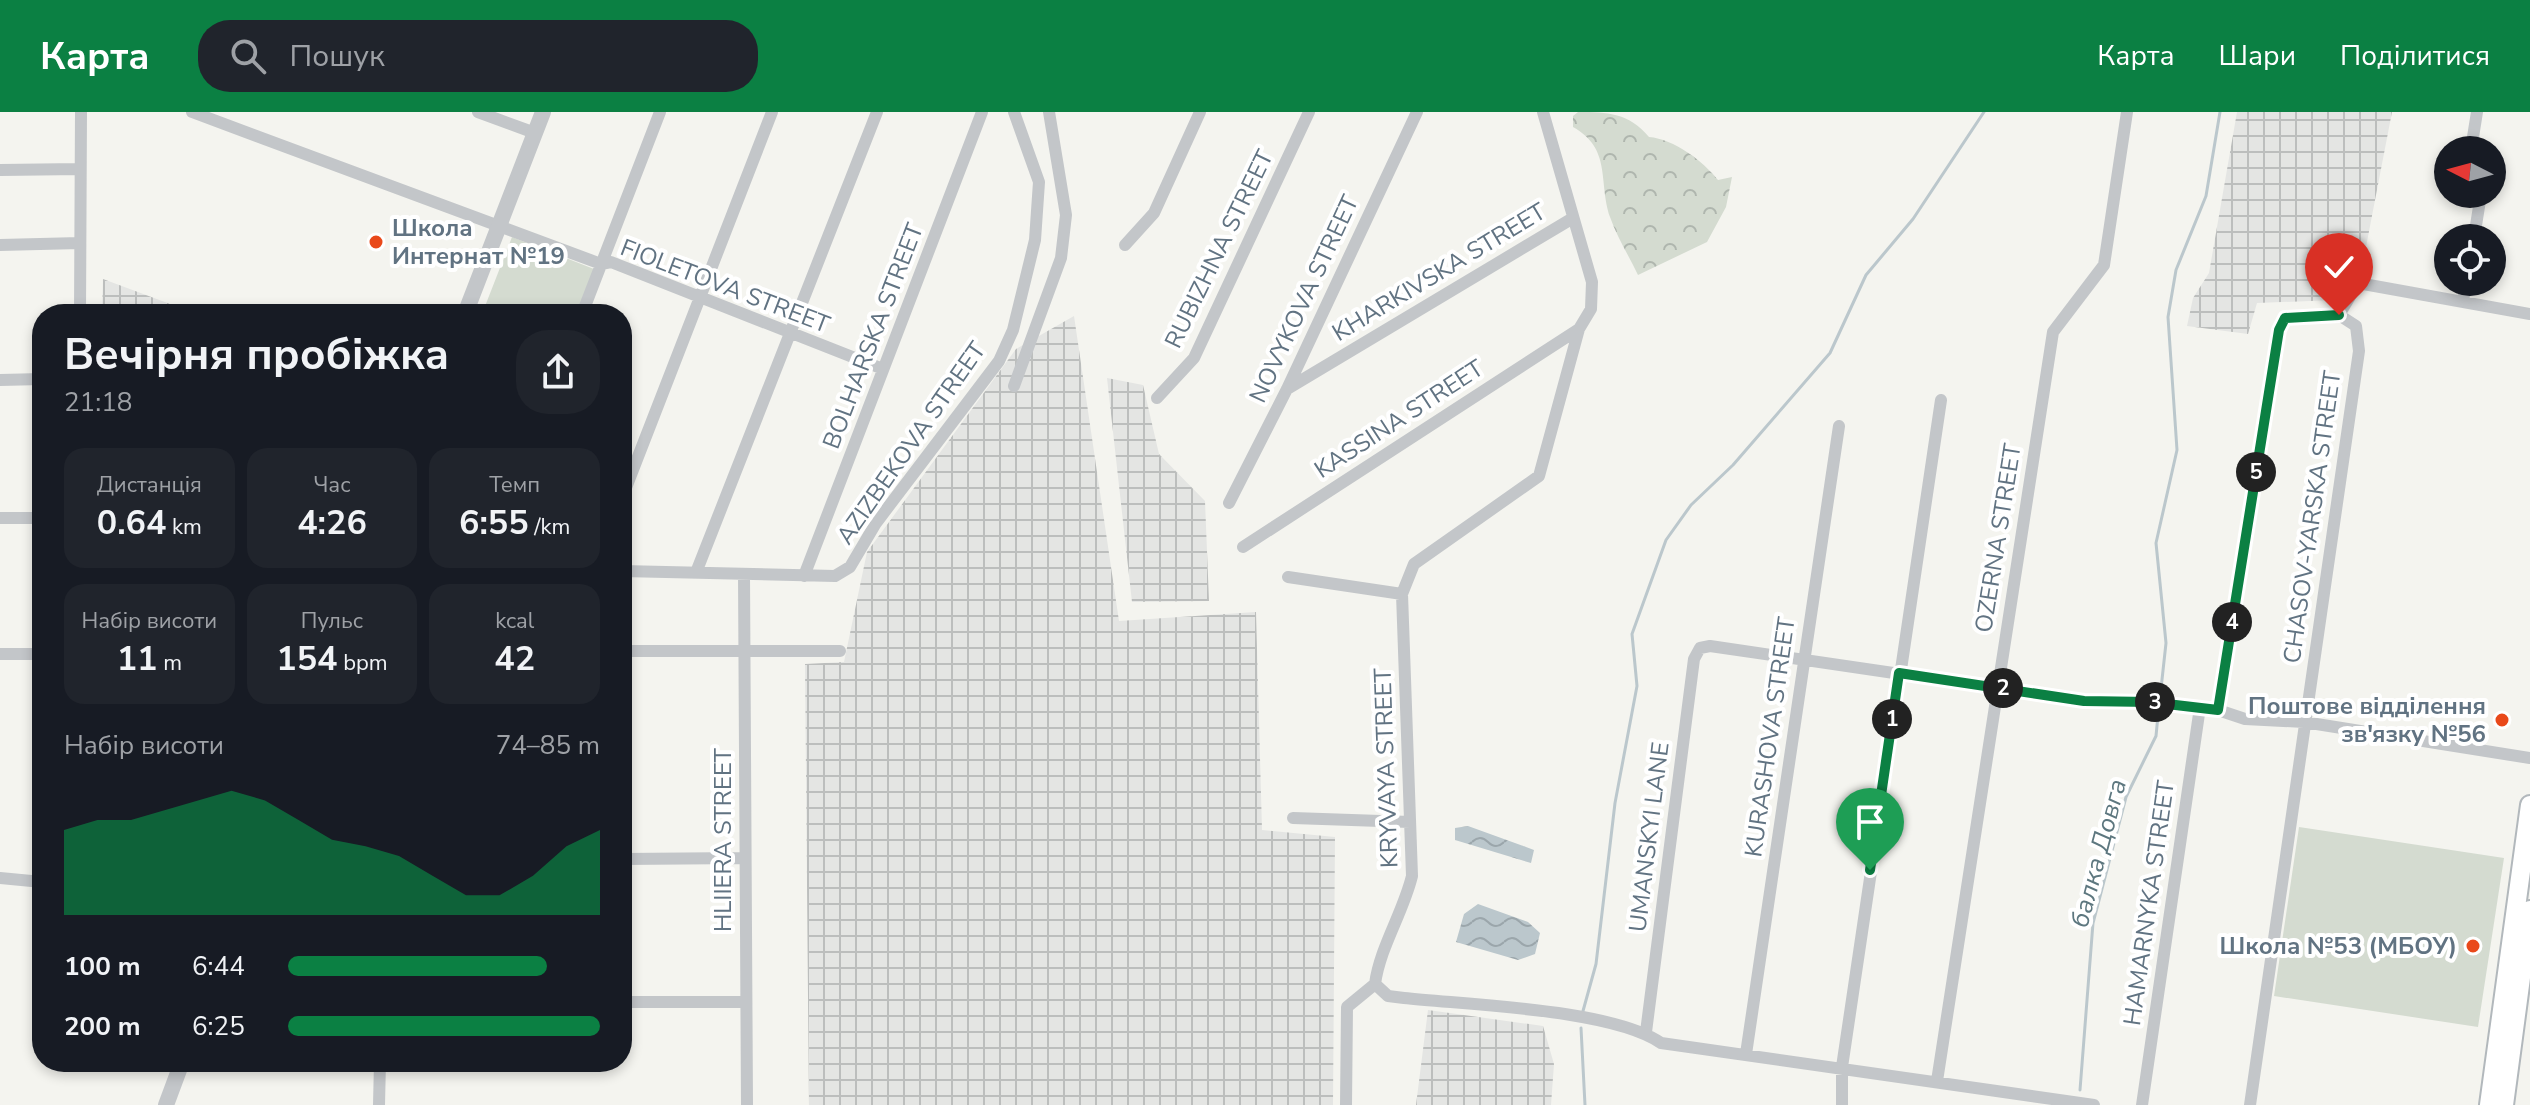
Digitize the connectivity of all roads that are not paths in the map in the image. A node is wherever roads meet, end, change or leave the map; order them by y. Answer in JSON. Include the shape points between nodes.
{"nodes":[{"id":1,"x":81,"y":112,"type":"edge"},
{"id":2,"x":192,"y":112,"type":"edge"},
{"id":3,"x":478,"y":112,"type":"edge"},
{"id":4,"x":543,"y":112,"type":"edge"},
{"id":5,"x":660,"y":112,"type":"edge"},
{"id":6,"x":772,"y":112,"type":"edge"},
{"id":7,"x":877,"y":112,"type":"edge"},
{"id":8,"x":982,"y":112,"type":"edge"},
{"id":9,"x":1014,"y":112,"type":"edge"},
{"id":10,"x":1049,"y":112,"type":"edge"},
{"id":11,"x":1200,"y":112,"type":"edge"},
{"id":12,"x":1309,"y":112,"type":"edge"},
{"id":13,"x":1417,"y":112,"type":"edge"},
{"id":14,"x":1543,"y":112,"type":"edge"},
{"id":15,"x":2127,"y":112,"type":"edge"},
{"id":16,"x":2477,"y":112,"type":"edge"},
{"id":17,"x":535,"y":133,"type":"junction"},
{"id":18,"x":2473,"y":136,"type":"edge"},
{"id":19,"x":80,"y":169,"type":"junction"},
{"id":20,"x":0,"y":170,"type":"edge"},
{"id":21,"x":1573,"y":218,"type":"junction"},
{"id":22,"x":499,"y":226,"type":"junction"},
{"id":23,"x":80,"y":243,"type":"junction"},
{"id":24,"x":0,"y":245,"type":"edge"},
{"id":25,"x":1125,"y":245,"type":"dead end"},
{"id":26,"x":601,"y":264,"type":"junction"},
{"id":27,"x":2464,"y":296,"type":"edge"},
{"id":28,"x":700,"y":298,"type":"junction"},
{"id":29,"x":2463,"y":301,"type":"junction"},
{"id":30,"x":80,"y":304,"type":"edge"},
{"id":31,"x":469,"y":304,"type":"edge"},
{"id":32,"x":586,"y":304,"type":"edge"},
{"id":33,"x":2530,"y":314,"type":"edge"},
{"id":34,"x":2339,"y":315,"type":"junction"},
{"id":35,"x":1579,"y":329,"type":"junction"},
{"id":36,"x":790,"y":333,"type":"junction"},
{"id":37,"x":883,"y":369,"type":"junction"},
{"id":38,"x":32,"y":379,"type":"edge"},
{"id":39,"x":0,"y":380,"type":"edge"},
{"id":40,"x":1014,"y":386,"type":"dead end"},
{"id":41,"x":1287,"y":389,"type":"junction"},
{"id":42,"x":1157,"y":398,"type":"dead end"},
{"id":43,"x":1941,"y":400,"type":"dead end"},
{"id":44,"x":1839,"y":426,"type":"dead end"},
{"id":45,"x":632,"y":472,"type":"edge"},
{"id":46,"x":1229,"y":503,"type":"dead end"},
{"id":47,"x":0,"y":518,"type":"edge"},
{"id":48,"x":32,"y":518,"type":"edge"},
{"id":49,"x":1243,"y":547,"type":"dead end"},
{"id":50,"x":697,"y":570,"type":"junction"},
{"id":51,"x":632,"y":571,"type":"edge"},
{"id":52,"x":744,"y":575,"type":"junction"},
{"id":53,"x":804,"y":576,"type":"junction"},
{"id":54,"x":1288,"y":577,"type":"dead end"},
{"id":55,"x":1402,"y":594,"type":"junction"},
{"id":56,"x":632,"y":651,"type":"edge"},
{"id":57,"x":840,"y":651,"type":"dead end"},
{"id":58,"x":744,"y":652,"type":"junction"},
{"id":59,"x":0,"y":654,"type":"edge"},
{"id":60,"x":32,"y":654,"type":"edge"},
{"id":61,"x":1803,"y":659,"type":"junction"},
{"id":62,"x":1899,"y":673,"type":"junction"},
{"id":63,"x":1997,"y":687,"type":"junction"},
{"id":64,"x":2200,"y":707,"type":"junction"},
{"id":65,"x":2218,"y":710,"type":"junction"},
{"id":66,"x":2304,"y":722,"type":"junction"},
{"id":67,"x":2530,"y":758,"type":"edge"},
{"id":68,"x":2530,"y":805,"type":"edge"},
{"id":69,"x":1293,"y":818,"type":"dead end"},
{"id":70,"x":1410,"y":822,"type":"junction"},
{"id":71,"x":745,"y":858,"type":"junction"},
{"id":72,"x":632,"y":859,"type":"edge"},
{"id":73,"x":0,"y":878,"type":"edge"},
{"id":74,"x":32,"y":881,"type":"edge"},
{"id":75,"x":2530,"y":910,"type":"edge"},
{"id":76,"x":1375,"y":984,"type":"junction"},
{"id":77,"x":632,"y":1002,"type":"edge"},
{"id":78,"x":746,"y":1002,"type":"junction"},
{"id":79,"x":1646,"y":1032,"type":"junction"},
{"id":80,"x":1746,"y":1054,"type":"junction"},
{"id":81,"x":1842,"y":1067,"type":"junction"},
{"id":82,"x":178,"y":1072,"type":"edge"},
{"id":83,"x":380,"y":1072,"type":"edge"},
{"id":84,"x":1937,"y":1081,"type":"junction"},
{"id":85,"x":2024,"y":1100,"type":"edge"},
{"id":86,"x":166,"y":1105,"type":"edge"},
{"id":87,"x":379,"y":1105,"type":"edge"},
{"id":88,"x":747,"y":1105,"type":"edge"},
{"id":89,"x":1346,"y":1105,"type":"edge"},
{"id":90,"x":1842,"y":1105,"type":"edge"},
{"id":91,"x":2094,"y":1105,"type":"edge"},
{"id":92,"x":2142,"y":1105,"type":"edge"},
{"id":93,"x":2250,"y":1105,"type":"edge"},
{"id":94,"x":2489,"y":1105,"type":"edge"},
{"id":95,"x":2504,"y":1105,"type":"edge"}],
"edges":[{"from":1,"to":19,"type":"street"},
{"from":2,"to":22,"type":"street","name":"FIOLETOVA STREET"},
{"from":3,"to":17,"type":"street"},
{"from":4,"to":17,"type":"street"},
{"from":5,"to":26,"type":"street"},
{"from":6,"to":28,"type":"street"},
{"from":7,"to":36,"type":"street"},
{"from":8,"to":37,"type":"street","name":"BOLHARSKA STREET"},
{"from":9,"to":53,"type":"street","name":"AZIZBEKOVA STREET","via":[[1039,182],[1035,240],[1013,330],[999,361],[876,523],[850,567],[835,576]]},
{"from":10,"to":40,"type":"street","via":[[1066,215],[1061,258]]},
{"from":11,"to":25,"type":"street","via":[[1154,213]]},
{"from":12,"to":42,"type":"street","name":"RUBIZHNA STREET","via":[[1194,358]]},
{"from":13,"to":41,"type":"street","name":"NOVYKOVA STREET"},
{"from":14,"to":21,"type":"street"},
{"from":15,"to":63,"type":"street","name":"OZERNA STREET","via":[[2104,265],[2053,332]]},
{"from":16,"to":18,"type":"street"},
{"from":17,"to":22,"type":"street"},
{"from":19,"to":20,"type":"street"},
{"from":19,"to":23,"type":"street"},
{"from":21,"to":35,"type":"street","via":[[1592,282],[1591,309]]},
{"from":21,"to":41,"type":"street","name":"KHARKIVSKA STREET"},
{"from":22,"to":26,"type":"street","name":"FIOLETOVA STREET"},
{"from":22,"to":31,"type":"street"},
{"from":23,"to":24,"type":"street"},
{"from":23,"to":30,"type":"street"},
{"from":26,"to":28,"type":"street","name":"FIOLETOVA STREET","via":[[611,262]]},
{"from":26,"to":32,"type":"street"},
{"from":27,"to":29,"type":"street"},
{"from":28,"to":36,"type":"street","name":"FIOLETOVA STREET"},
{"from":28,"to":45,"type":"street"},
{"from":29,"to":33,"type":"street"},
{"from":29,"to":34,"type":"street","via":[[2358,283]]},
{"from":34,"to":65,"type":"street","via":[[2296,315],[2285,318],[2279,330]]},
{"from":34,"to":66,"type":"street","name":"CHASOV-YARSKA STREET","via":[[2356,326],[2359,351]]},
{"from":35,"to":49,"type":"street","name":"KASSINA STREET"},
{"from":35,"to":55,"type":"street","name":"KRYVAYA STREET","via":[[1539,476],[1414,564]]},
{"from":36,"to":37,"type":"street","name":"FIOLETOVA STREET"},
{"from":36,"to":50,"type":"street"},
{"from":37,"to":53,"type":"street","name":"BOLHARSKA STREET"},
{"from":38,"to":39,"type":"street"},
{"from":41,"to":46,"type":"street","name":"NOVYKOVA STREET"},
{"from":43,"to":62,"type":"street"},
{"from":44,"to":61,"type":"street","name":"KURASHOVA STREET"},
{"from":47,"to":48,"type":"street"},
{"from":50,"to":51,"type":"street"},
{"from":50,"to":52,"type":"street"},
{"from":52,"to":53,"type":"street"},
{"from":52,"to":58,"type":"street","name":"HLIIERA STREET"},
{"from":54,"to":55,"type":"street"},
{"from":55,"to":70,"type":"street","name":"KRYVAYA STREET"},
{"from":56,"to":58,"type":"street"},
{"from":57,"to":58,"type":"street"},
{"from":58,"to":71,"type":"street","name":"HLIIERA STREET"},
{"from":59,"to":60,"type":"street"},
{"from":61,"to":62,"type":"street"},
{"from":61,"to":79,"type":"street","name":"UMANSKYI LANE","via":[[1710,646],[1700,648],[1694,659]]},
{"from":61,"to":80,"type":"street","name":"KURASHOVA STREET"},
{"from":62,"to":63,"type":"street"},
{"from":62,"to":81,"type":"street"},
{"from":63,"to":64,"type":"street","via":[[2084,701]]},
{"from":63,"to":84,"type":"street","name":"OZERNA STREET"},
{"from":64,"to":65,"type":"street"},
{"from":64,"to":92,"type":"street","name":"HAMARNYKA STREET"},
{"from":65,"to":66,"type":"street","via":[[2245,719]]},
{"from":66,"to":67,"type":"street"},
{"from":66,"to":93,"type":"street","name":"CHASOV-YARSKA STREET"},
{"from":68,"to":94,"type":"main road"},
{"from":69,"to":70,"type":"street"},
{"from":70,"to":76,"type":"street","name":"KRYVAYA STREET","via":[[1412,876]]},
{"from":71,"to":72,"type":"street"},
{"from":71,"to":78,"type":"street","name":"HLIIERA STREET"},
{"from":73,"to":74,"type":"street"},
{"from":75,"to":95,"type":"main road"},
{"from":76,"to":79,"type":"street","via":[[1388,996],[1570,1016]]},
{"from":76,"to":89,"type":"street","name":"KRYVAYA STREET","via":[[1347,1007]]},
{"from":77,"to":78,"type":"street"},
{"from":78,"to":88,"type":"street","name":"HLIIERA STREET"},
{"from":79,"to":80,"type":"street","via":[[1661,1043]]},
{"from":80,"to":81,"type":"street"},
{"from":81,"to":84,"type":"street"},
{"from":81,"to":90,"type":"street"},
{"from":82,"to":86,"type":"street"},
{"from":83,"to":87,"type":"street"},
{"from":84,"to":85,"type":"street"},
{"from":85,"to":91,"type":"street"}]}
